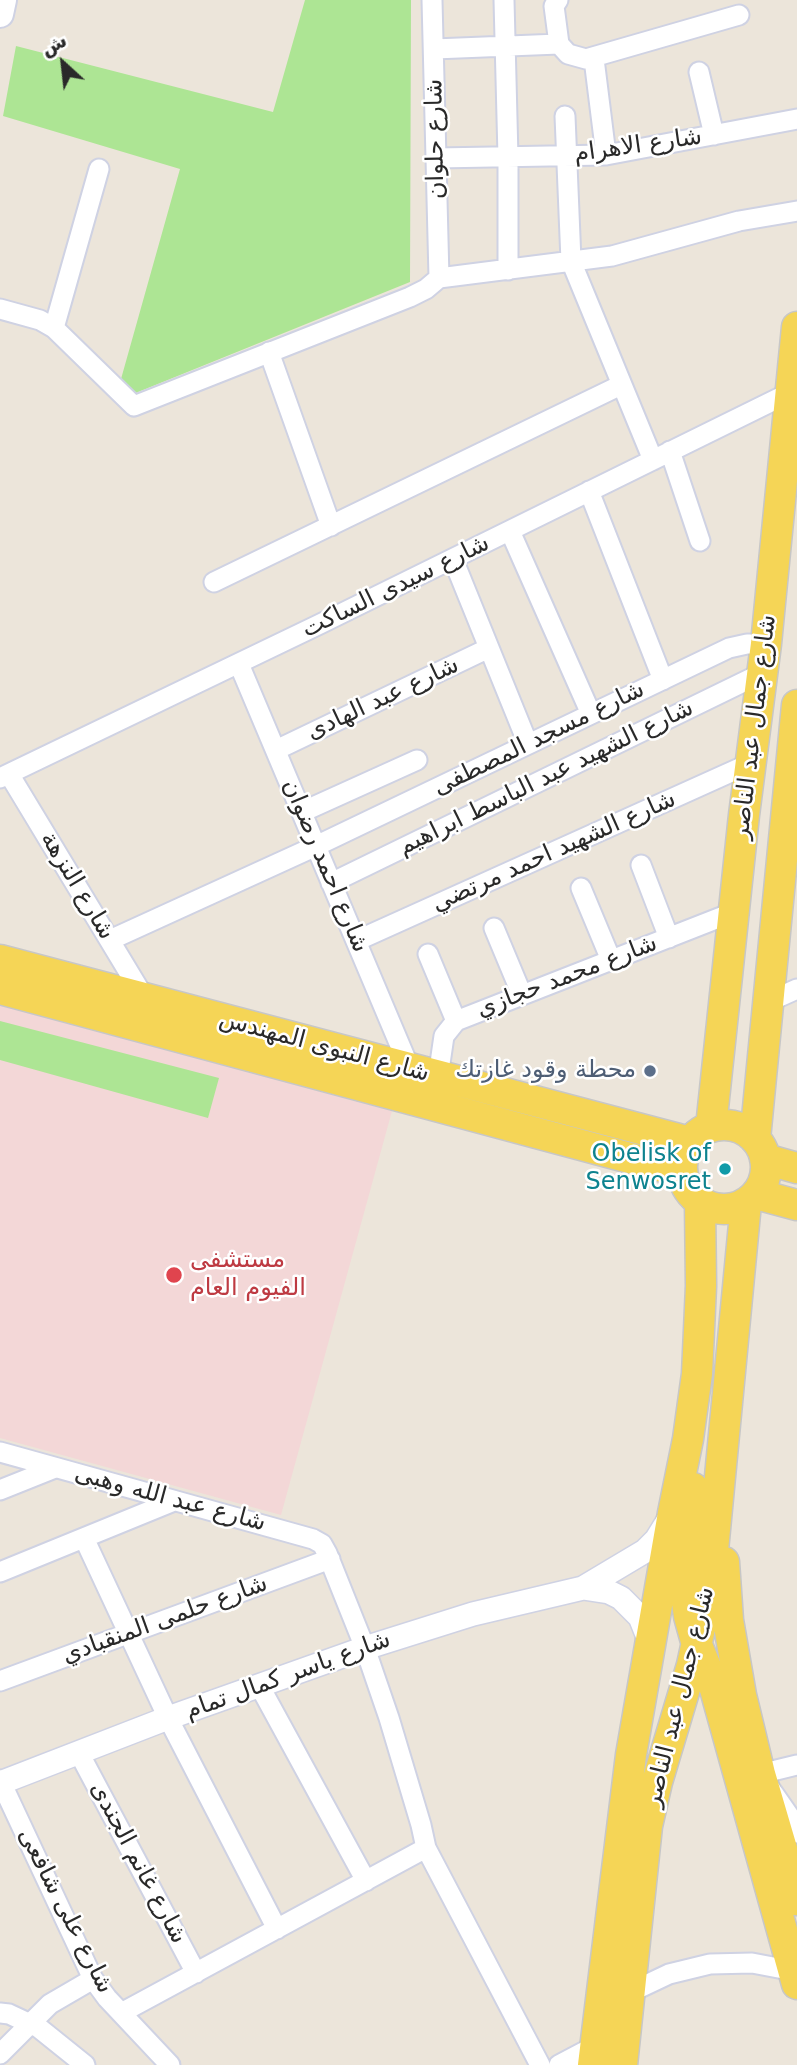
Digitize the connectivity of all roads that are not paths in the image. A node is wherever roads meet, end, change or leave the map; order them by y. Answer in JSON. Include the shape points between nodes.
{"nodes":[{"id":1,"x":4,"y":0,"type":"edge"},
{"id":2,"x":432,"y":0,"type":"edge"},
{"id":3,"x":504,"y":0,"type":"edge"},
{"id":4,"x":558,"y":0,"type":"edge"},
{"id":5,"x":0,"y":14,"type":"edge"},
{"id":6,"x":739,"y":15,"type":"dead end"},
{"id":7,"x":559,"y":44,"type":"junction"},
{"id":8,"x":505,"y":47,"type":"junction"},
{"id":9,"x":434,"y":49,"type":"junction"},
{"id":10,"x":594,"y":59,"type":"junction"},
{"id":11,"x":699,"y":72,"type":"dead end"},
{"id":12,"x":565,"y":116,"type":"dead end"},
{"id":13,"x":797,"y":120,"type":"edge"},
{"id":14,"x":714,"y":135,"type":"junction"},
{"id":15,"x":606,"y":155,"type":"junction"},
{"id":16,"x":508,"y":157,"type":"junction"},
{"id":17,"x":567,"y":157,"type":"junction"},
{"id":18,"x":436,"y":158,"type":"junction"},
{"id":19,"x":99,"y":169,"type":"dead end"},
{"id":20,"x":797,"y":211,"type":"edge"},
{"id":21,"x":570,"y":261,"type":"junction"},
{"id":22,"x":508,"y":270,"type":"junction"},
{"id":23,"x":439,"y":278,"type":"junction"},
{"id":24,"x":0,"y":309,"type":"edge"},
{"id":25,"x":797,"y":327,"type":"edge"},
{"id":26,"x":54,"y":328,"type":"junction"},
{"id":27,"x":269,"y":352,"type":"junction"},
{"id":28,"x":621,"y":385,"type":"junction"},
{"id":29,"x":791,"y":392,"type":"junction"},
{"id":30,"x":662,"y":456,"type":"junction"},
{"id":31,"x":590,"y":491,"type":"junction"},
{"id":32,"x":331,"y":526,"type":"junction"},
{"id":33,"x":510,"y":531,"type":"junction"},
{"id":34,"x":700,"y":541,"type":"dead end"},
{"id":35,"x":453,"y":559,"type":"junction"},
{"id":36,"x":214,"y":582,"type":"dead end"},
{"id":37,"x":766,"y":644,"type":"junction"},
{"id":38,"x":489,"y":648,"type":"junction"},
{"id":39,"x":239,"y":664,"type":"junction"},
{"id":40,"x":762,"y":673,"type":"junction"},
{"id":41,"x":663,"y":680,"type":"junction"},
{"id":42,"x":591,"y":714,"type":"junction"},
{"id":43,"x":796,"y":721,"type":"edge"},
{"id":44,"x":528,"y":744,"type":"junction"},
{"id":45,"x":276,"y":750,"type":"junction"},
{"id":46,"x":416,"y":760,"type":"dead end"},
{"id":47,"x":751,"y":763,"type":"junction"},
{"id":48,"x":4,"y":776,"type":"edge"},
{"id":49,"x":793,"y":793,"type":"edge"},
{"id":50,"x":302,"y":812,"type":"junction"},
{"id":51,"x":316,"y":846,"type":"junction"},
{"id":52,"x":641,"y":865,"type":"dead end"},
{"id":53,"x":331,"y":883,"type":"junction"},
{"id":54,"x":581,"y":888,"type":"dead end"},
{"id":55,"x":734,"y":912,"type":"junction"},
{"id":56,"x":494,"y":928,"type":"dead end"},
{"id":57,"x":669,"y":938,"type":"junction"},
{"id":58,"x":110,"y":940,"type":"junction"},
{"id":59,"x":356,"y":941,"type":"junction"},
{"id":60,"x":428,"y":954,"type":"dead end"},
{"id":61,"x":0,"y":960,"type":"edge"},
{"id":62,"x":611,"y":960,"type":"junction"},
{"id":63,"x":0,"y":989,"type":"edge"},
{"id":64,"x":797,"y":989,"type":"edge"},
{"id":65,"x":522,"y":995,"type":"junction"},
{"id":66,"x":145,"y":999,"type":"junction"},
{"id":67,"x":768,"y":1002,"type":"junction"},
{"id":68,"x":456,"y":1021,"type":"junction"},
{"id":69,"x":332,"y":1064,"type":"junction"},
{"id":70,"x":410,"y":1069,"type":"junction"},
{"id":71,"x":438,"y":1077,"type":"junction"},
{"id":72,"x":701,"y":1135,"type":"junction"},
{"id":73,"x":760,"y":1149,"type":"junction"},
{"id":74,"x":797,"y":1168,"type":"edge"},
{"id":75,"x":682,"y":1172,"type":"junction"},
{"id":76,"x":751,"y":1199,"type":"junction"},
{"id":77,"x":700,"y":1202,"type":"junction"},
{"id":78,"x":797,"y":1205,"type":"edge"},
{"id":79,"x":696,"y":1374,"type":"junction"},
{"id":80,"x":729,"y":1376,"type":"junction"},
{"id":81,"x":688,"y":1439,"type":"junction"},
{"id":82,"x":0,"y":1451,"type":"edge"},
{"id":83,"x":55,"y":1468,"type":"junction"},
{"id":84,"x":719,"y":1482,"type":"junction"},
{"id":85,"x":0,"y":1490,"type":"edge"},
{"id":86,"x":174,"y":1501,"type":"junction"},
{"id":87,"x":673,"y":1513,"type":"junction"},
{"id":88,"x":85,"y":1538,"type":"junction"},
{"id":89,"x":330,"y":1559,"type":"junction"},
{"id":90,"x":0,"y":1572,"type":"edge"},
{"id":91,"x":583,"y":1588,"type":"junction"},
{"id":92,"x":128,"y":1634,"type":"junction"},
{"id":93,"x":650,"y":1642,"type":"junction"},
{"id":94,"x":697,"y":1645,"type":"junction"},
{"id":95,"x":365,"y":1648,"type":"junction"},
{"id":96,"x":0,"y":1681,"type":"edge"},
{"id":97,"x":259,"y":1685,"type":"junction"},
{"id":98,"x":168,"y":1718,"type":"junction"},
{"id":99,"x":79,"y":1753,"type":"junction"},
{"id":100,"x":797,"y":1765,"type":"edge"},
{"id":101,"x":760,"y":1774,"type":"junction"},
{"id":102,"x":0,"y":1782,"type":"edge"},
{"id":103,"x":797,"y":1833,"type":"edge"},
{"id":104,"x":426,"y":1848,"type":"junction"},
{"id":105,"x":366,"y":1881,"type":"junction"},
{"id":106,"x":797,"y":1900,"type":"edge"},
{"id":107,"x":276,"y":1929,"type":"junction"},
{"id":108,"x":196,"y":1973,"type":"junction"},
{"id":109,"x":795,"y":1978,"type":"edge"},
{"id":110,"x":93,"y":1979,"type":"junction"},
{"id":111,"x":631,"y":1992,"type":"junction"},
{"id":112,"x":0,"y":1996,"type":"edge"},
{"id":113,"x":4,"y":2013,"type":"edge"},
{"id":114,"x":121,"y":2013,"type":"junction"},
{"id":115,"x":29,"y":2022,"type":"junction"},
{"id":116,"x":0,"y":2054,"type":"edge"},
{"id":117,"x":594,"y":2056,"type":"edge"},
{"id":118,"x":85,"y":2065,"type":"edge"},
{"id":119,"x":170,"y":2065,"type":"edge"},
{"id":120,"x":540,"y":2065,"type":"edge"},
{"id":121,"x":559,"y":2065,"type":"edge"},
{"id":122,"x":622,"y":2065,"type":"edge"}],
"edges":[{"from":1,"to":5,"type":"main road"},
{"from":2,"to":9,"type":"street","name":"شارع حلوان"},
{"from":3,"to":8,"type":"street"},
{"from":4,"to":7,"type":"street","via":[[554,5]]},
{"from":6,"to":10,"type":"street"},
{"from":7,"to":8,"type":"street"},
{"from":7,"to":10,"type":"street","via":[[573,57]]},
{"from":8,"to":9,"type":"street"},
{"from":8,"to":16,"type":"street"},
{"from":9,"to":18,"type":"street","name":"شارع حلوان"},
{"from":10,"to":15,"type":"street"},
{"from":11,"to":14,"type":"street"},
{"from":12,"to":17,"type":"street"},
{"from":13,"to":14,"type":"street","name":"شارع الاهرام"},
{"from":14,"to":15,"type":"street","name":"شارع الاهرام"},
{"from":15,"to":17,"type":"street","name":"شارع الاهرام"},
{"from":16,"to":17,"type":"street","name":"شارع الاهرام"},
{"from":16,"to":18,"type":"street","name":"شارع الاهرام"},
{"from":16,"to":22,"type":"street"},
{"from":17,"to":21,"type":"street"},
{"from":18,"to":23,"type":"street","name":"شارع حلوان"},
{"from":19,"to":26,"type":"street"},
{"from":20,"to":21,"type":"street","via":[[739,221],[621,254]]},
{"from":21,"to":22,"type":"street"},
{"from":21,"to":28,"type":"street"},
{"from":22,"to":23,"type":"street"},
{"from":23,"to":27,"type":"street","via":[[410,297]]},
{"from":24,"to":26,"type":"street"},
{"from":25,"to":29,"type":"main road","name":"شارع جمال عبد الناصر"},
{"from":26,"to":27,"type":"street","via":[[134,406]]},
{"from":27,"to":32,"type":"street"},
{"from":28,"to":30,"type":"street"},
{"from":28,"to":32,"type":"street"},
{"from":29,"to":30,"type":"street","name":"شارع سيدى الساكت"},
{"from":29,"to":37,"type":"main road","name":"شارع جمال عبد الناصر"},
{"from":30,"to":31,"type":"street","name":"شارع سيدى الساكت"},
{"from":30,"to":34,"type":"street"},
{"from":31,"to":33,"type":"street","name":"شارع سيدى الساكت"},
{"from":31,"to":41,"type":"street"},
{"from":32,"to":36,"type":"street"},
{"from":33,"to":35,"type":"street","name":"شارع سيدى الساكت"},
{"from":33,"to":42,"type":"street"},
{"from":35,"to":38,"type":"street"},
{"from":35,"to":39,"type":"street","name":"شارع سيدى الساكت"},
{"from":37,"to":40,"type":"main road","name":"شارع جمال عبد الناصر"},
{"from":37,"to":41,"type":"street","name":"شارع مسجد المصطفى","via":[[729,648]]},
{"from":38,"to":44,"type":"street"},
{"from":38,"to":45,"type":"street","name":"شارع عبد الهادى"},
{"from":39,"to":45,"type":"street","name":"شارع احمد رضوان"},
{"from":39,"to":48,"type":"street","name":"شارع سيدى الساكت"},
{"from":40,"to":47,"type":"main road","name":"شارع جمال عبد الناصر"},
{"from":40,"to":53,"type":"street","name":"شارع الشهيد عبد الباسط ابراهيم"},
{"from":41,"to":42,"type":"street","name":"شارع مسجد المصطفى"},
{"from":42,"to":44,"type":"street","name":"شارع مسجد المصطفى"},
{"from":43,"to":49,"type":"main road","name":"شارع جمال عبد الناصر"},
{"from":44,"to":51,"type":"street","name":"شارع مسجد المصطفى"},
{"from":45,"to":50,"type":"street","name":"شارع احمد رضوان"},
{"from":46,"to":50,"type":"street"},
{"from":47,"to":55,"type":"main road","name":"شارع جمال عبد الناصر"},
{"from":47,"to":59,"type":"street","name":"شارع الشهيد احمد مرتضي"},
{"from":48,"to":58,"type":"street","name":"شارع النزهة"},
{"from":49,"to":67,"type":"main road","name":"شارع جمال عبد الناصر"},
{"from":50,"to":51,"type":"street","name":"شارع احمد رضوان"},
{"from":51,"to":53,"type":"street","name":"شارع احمد رضوان"},
{"from":51,"to":58,"type":"street","name":"شارع مسجد المصطفى"},
{"from":52,"to":57,"type":"street"},
{"from":53,"to":59,"type":"street","name":"شارع احمد رضوان"},
{"from":54,"to":62,"type":"street"},
{"from":55,"to":57,"type":"street","name":"شارع محمد حجازي"},
{"from":55,"to":72,"type":"main road","name":"شارع جمال عبد الناصر"},
{"from":56,"to":65,"type":"street"},
{"from":57,"to":62,"type":"street","name":"شارع محمد حجازي"},
{"from":58,"to":66,"type":"street","name":"شارع النزهة"},
{"from":59,"to":70,"type":"street","name":"شارع احمد رضوان"},
{"from":60,"to":68,"type":"street"},
{"from":61,"to":66,"type":"main road","name":"شارع النبوى المهندس"},
{"from":62,"to":65,"type":"street","name":"شارع محمد حجازي"},
{"from":63,"to":69,"type":"main road","name":"شارع النبوى المهندس"},
{"from":64,"to":67,"type":"street"},
{"from":65,"to":68,"type":"street","name":"شارع محمد حجازي"},
{"from":66,"to":69,"type":"main road","name":"شارع النبوى المهندس"},
{"from":67,"to":73,"type":"main road","name":"شارع جمال عبد الناصر"},
{"from":68,"to":71,"type":"street","name":"شارع محمد حجازي","via":[[444,1036]]},
{"from":69,"to":70,"type":"main road","name":"شارع النبوى المهندس"},
{"from":69,"to":75,"type":"main road","name":"شارع النبوى المهندس"},
{"from":70,"to":71,"type":"main road","name":"شارع النبوى المهندس"},
{"from":71,"to":72,"type":"main road","name":"شارع النبوى المهندس"},
{"from":72,"to":73,"type":"main road","via":[[723,1125],[735,1127]]},
{"from":72,"to":75,"type":"main road","via":[[682,1162]]},
{"from":73,"to":74,"type":"main road"},
{"from":73,"to":76,"type":"main road","via":[[766,1172]]},
{"from":75,"to":77,"type":"main road","via":[[688,1189]]},
{"from":76,"to":77,"type":"main road","via":[[723,1209]]},
{"from":76,"to":78,"type":"main road"},
{"from":76,"to":80,"type":"main road","name":"شارع جمال عبد الناصر"},
{"from":77,"to":79,"type":"main road","name":"شارع جمال عبد الناصر","via":[[702,1286]]},
{"from":79,"to":80,"type":"main road","via":[[713,1367]]},
{"from":79,"to":81,"type":"main road","name":"شارع جمال عبد الناصر"},
{"from":80,"to":84,"type":"main road","name":"شارع جمال عبد الناصر"},
{"from":81,"to":87,"type":"main road","name":"شارع جمال عبد الناصر"},
{"from":81,"to":94,"type":"main road","via":[[694,1494],[685,1590]]},
{"from":82,"to":83,"type":"street","name":"شارع عبد الله وهبى"},
{"from":83,"to":85,"type":"street"},
{"from":83,"to":86,"type":"street","name":"شارع عبد الله وهبى"},
{"from":84,"to":94,"type":"main road","name":"شارع جمال عبد الناصر","via":[[710,1582]]},
{"from":84,"to":101,"type":"main road","via":[[728,1620]]},
{"from":86,"to":88,"type":"street"},
{"from":86,"to":89,"type":"street","name":"شارع عبد الله وهبى","via":[[313,1539]]},
{"from":87,"to":91,"type":"street","name":"شارع ياسر كمال تمام","via":[[645,1551]]},
{"from":87,"to":93,"type":"main road","name":"شارع جمال عبد الناصر"},
{"from":88,"to":90,"type":"street"},
{"from":88,"to":92,"type":"street"},
{"from":89,"to":92,"type":"street","name":"شارع حلمى المنقبادي"},
{"from":89,"to":95,"type":"street"},
{"from":91,"to":93,"type":"street","name":"شارع ياسر كمال تمام","via":[[621,1598],[640,1617]]},
{"from":91,"to":95,"type":"street","name":"شارع ياسر كمال تمام","via":[[473,1614]]},
{"from":92,"to":96,"type":"street","name":"شارع حلمى المنقبادي"},
{"from":92,"to":98,"type":"street"},
{"from":93,"to":117,"type":"main road","name":"شارع جمال عبد الناصر","via":[[626,1789]]},
{"from":94,"to":109,"type":"main road","via":[[715,1689]]},
{"from":94,"to":111,"type":"main road","name":"شارع جمال عبد الناصر","via":[[647,1826]]},
{"from":95,"to":97,"type":"street","name":"شارع ياسر كمال تمام"},
{"from":95,"to":104,"type":"street"},
{"from":97,"to":98,"type":"street","name":"شارع ياسر كمال تمام"},
{"from":97,"to":105,"type":"street"},
{"from":98,"to":99,"type":"street","name":"شارع ياسر كمال تمام"},
{"from":98,"to":107,"type":"street"},
{"from":99,"to":102,"type":"street","name":"شارع ياسر كمال تمام"},
{"from":99,"to":108,"type":"street","name":"شارع غانم الجندى"},
{"from":100,"to":101,"type":"street"},
{"from":101,"to":103,"type":"street"},
{"from":101,"to":106,"type":"main road"},
{"from":102,"to":110,"type":"street","name":"شارع على شافعى"},
{"from":104,"to":105,"type":"street"},
{"from":104,"to":120,"type":"street"},
{"from":105,"to":107,"type":"street"},
{"from":107,"to":108,"type":"street"},
{"from":108,"to":114,"type":"street"},
{"from":109,"to":111,"type":"street","via":[[752,1963],[710,1964],[669,1974]]},
{"from":110,"to":114,"type":"street","name":"شارع على شافعى"},
{"from":110,"to":115,"type":"street"},
{"from":111,"to":122,"type":"main road","name":"شارع جمال عبد الناصر"},
{"from":112,"to":113,"type":"street"},
{"from":113,"to":115,"type":"street"},
{"from":114,"to":119,"type":"street","name":"شارع على شافعى"},
{"from":115,"to":116,"type":"street"},
{"from":115,"to":118,"type":"street"},
{"from":117,"to":121,"type":"street"}]}
